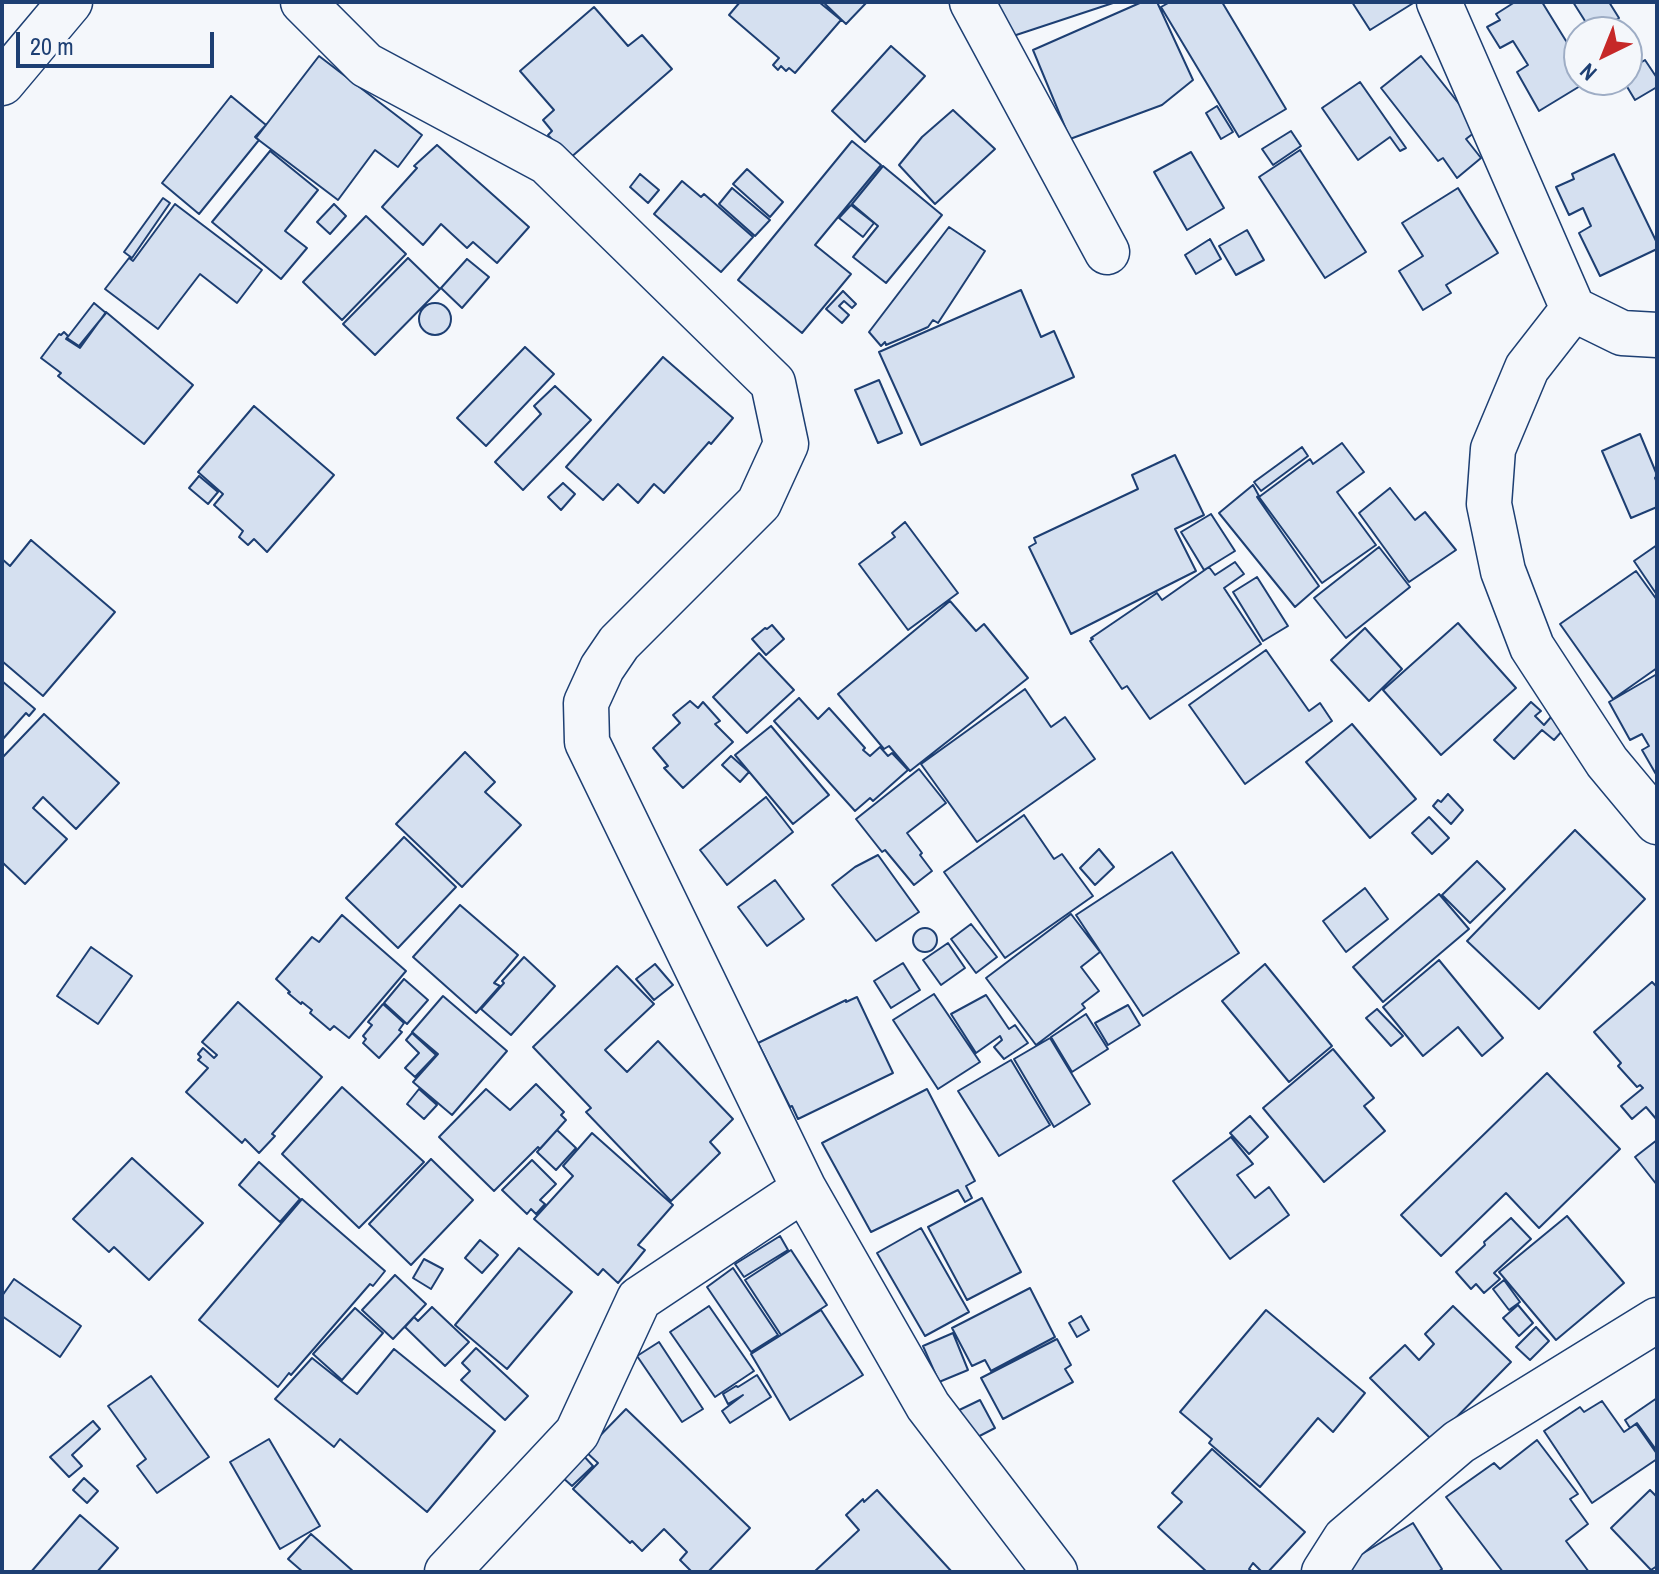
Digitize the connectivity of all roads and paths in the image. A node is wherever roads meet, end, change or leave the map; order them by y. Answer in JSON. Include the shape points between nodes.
{"nodes":[{"id":1,"x":70,"y":2,"type":"edge"},
{"id":2,"x":303,"y":2,"type":"edge"},
{"id":3,"x":972,"y":2,"type":"edge"},
{"id":4,"x":1439,"y":2,"type":"edge"},
{"id":5,"x":2,"y":83,"type":"edge"},
{"id":6,"x":1107,"y":252,"type":"dead end"},
{"id":7,"x":1573,"y":309,"type":"junction"},
{"id":8,"x":1657,"y":335,"type":"edge"},
{"id":9,"x":1657,"y":822,"type":"edge"},
{"id":10,"x":804,"y":1189,"type":"junction"},
{"id":11,"x":1657,"y":1320,"type":"edge"},
{"id":12,"x":447,"y":1572,"type":"edge"},
{"id":13,"x":1055,"y":1572,"type":"edge"},
{"id":14,"x":1324,"y":1572,"type":"edge"}],
"edges":[{"from":1,"to":5,"type":"street"},
{"from":2,"to":10,"type":"street","via":[[366,65],[547,162],[773,383],[786,444],[759,503],[619,643],[586,703],[587,742]]},
{"from":3,"to":6,"type":"street"},
{"from":4,"to":7,"type":"street"},
{"from":7,"to":8,"type":"street","via":[[1622,333]]},
{"from":7,"to":9,"type":"street","via":[[1527,368],[1493,449],[1489,504],[1503,571],[1532,647],[1607,762]]},
{"from":10,"to":12,"type":"street","via":[[639,1299],[577,1433]]},
{"from":10,"to":13,"type":"street","via":[[928,1406]]},
{"from":11,"to":14,"type":"street","via":[[1459,1442],[1345,1539]]}]}
